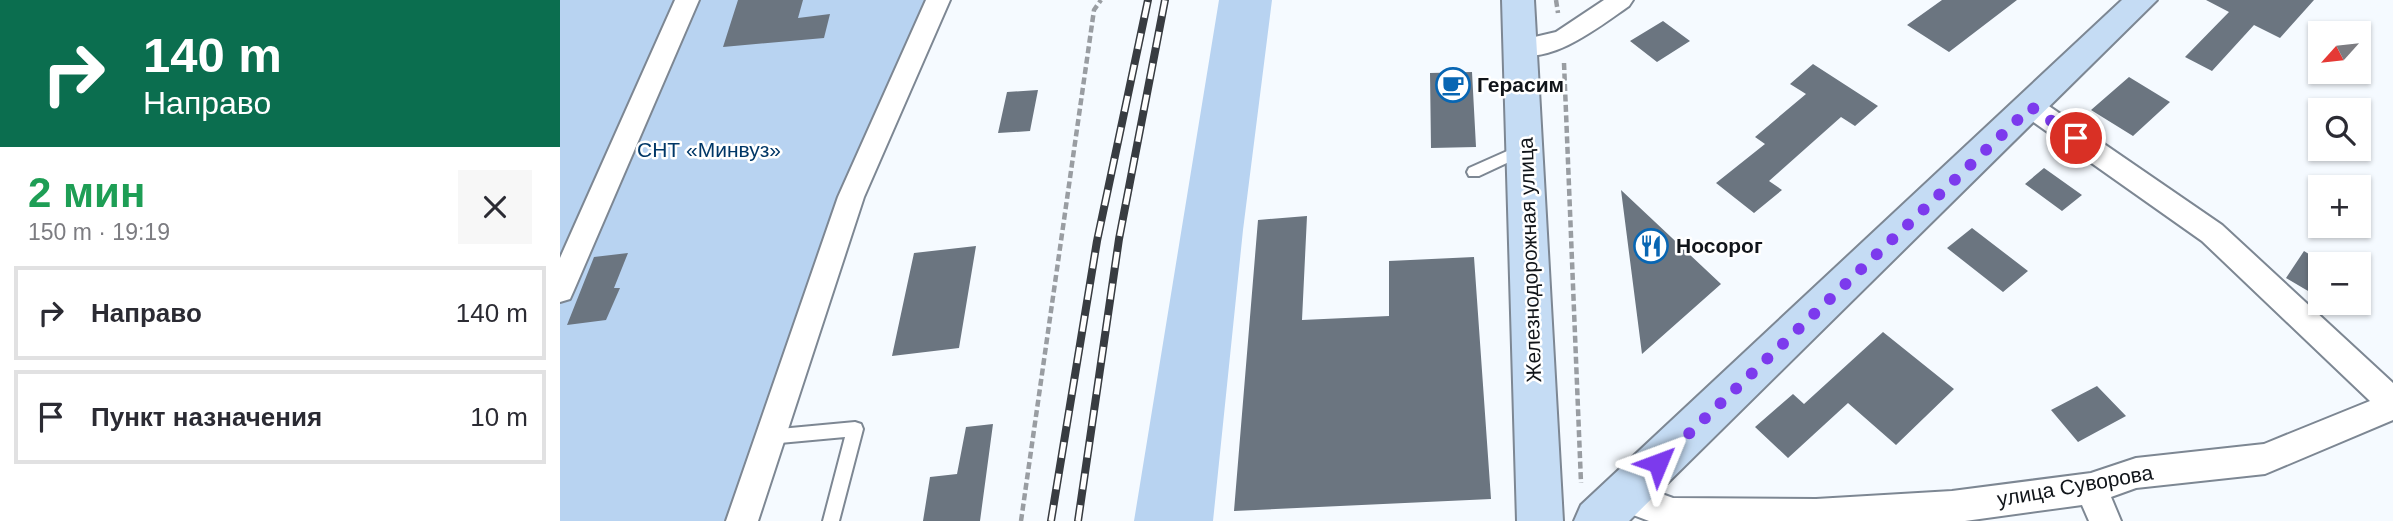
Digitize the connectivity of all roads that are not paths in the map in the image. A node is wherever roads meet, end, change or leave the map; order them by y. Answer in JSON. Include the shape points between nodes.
{"nodes":[{"id":1,"x":687,"y":0,"type":"edge"},
{"id":2,"x":938,"y":0,"type":"edge"},
{"id":3,"x":1518,"y":0,"type":"edge"},
{"id":4,"x":1621,"y":0,"type":"edge"},
{"id":5,"x":2141,"y":0,"type":"edge"},
{"id":6,"x":1522,"y":48,"type":"junction"},
{"id":7,"x":2031,"y":107,"type":"junction"},
{"id":8,"x":1526,"y":148,"type":"junction"},
{"id":9,"x":1474,"y":172,"type":"dead end"},
{"id":10,"x":560,"y":290,"type":"edge"},
{"id":11,"x":2393,"y":404,"type":"edge"},
{"id":12,"x":769,"y":438,"type":"junction"},
{"id":13,"x":2091,"y":488,"type":"junction"},
{"id":14,"x":1610,"y":508,"type":"edge"},
{"id":15,"x":742,"y":521,"type":"edge"},
{"id":16,"x":831,"y":521,"type":"edge"},
{"id":17,"x":1540,"y":521,"type":"edge"},
{"id":18,"x":2105,"y":521,"type":"edge"}],
"edges":[{"from":1,"to":10,"type":"street"},
{"from":2,"to":12,"type":"street","via":[[851,197]]},
{"from":3,"to":6,"type":"street","name":"Железнодорожная улица"},
{"from":4,"to":6,"type":"street","via":[[1563,39]]},
{"from":5,"to":7,"type":"street"},
{"from":6,"to":8,"type":"street","name":"Железнодорожная улица"},
{"from":7,"to":11,"type":"street","via":[[2212,233]]},
{"from":7,"to":14,"type":"street"},
{"from":8,"to":9,"type":"lane"},
{"from":8,"to":17,"type":"street","name":"Железнодорожная улица"},
{"from":11,"to":13,"type":"street","name":"улица Суворова","via":[[2265,459],[2136,473]]},
{"from":12,"to":15,"type":"street"},
{"from":12,"to":16,"type":"lane","via":[[855,429]]},
{"from":13,"to":14,"type":"street","name":"улица Суворова","via":[[1952,507],[1816,515],[1673,514]]},
{"from":13,"to":18,"type":"street"}]}
